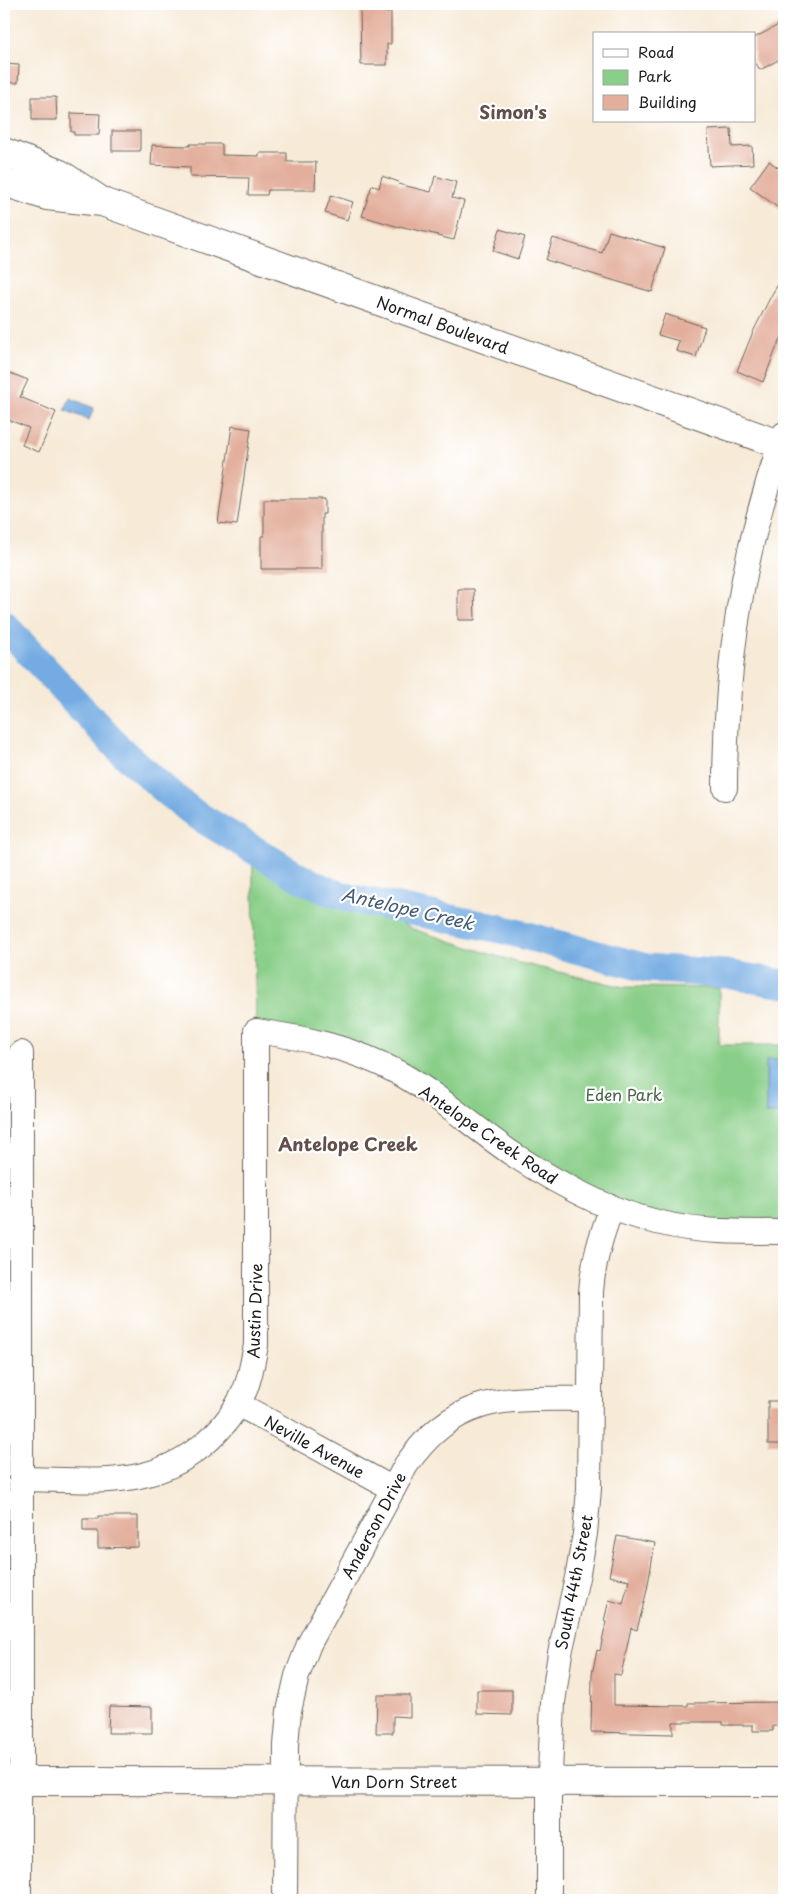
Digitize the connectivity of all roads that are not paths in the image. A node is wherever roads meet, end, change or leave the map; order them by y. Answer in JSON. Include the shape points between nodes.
{"nodes":[{"id":1,"x":4,"y":152,"type":"edge"},
{"id":2,"x":4,"y":182,"type":"edge"},
{"id":3,"x":102,"y":202,"type":"junction"},
{"id":4,"x":783,"y":442,"type":"edge"},
{"id":5,"x":725,"y":788,"type":"dead end"},
{"id":6,"x":256,"y":1031,"type":"joint"},
{"id":7,"x":21,"y":1053,"type":"dead end"},
{"id":8,"x":612,"y":1207,"type":"junction"},
{"id":9,"x":784,"y":1232,"type":"edge"},
{"id":10,"x":590,"y":1398,"type":"junction"},
{"id":11,"x":238,"y":1404,"type":"junction"},
{"id":12,"x":21,"y":1480,"type":"junction"},
{"id":13,"x":393,"y":1488,"type":"junction"},
{"id":14,"x":12,"y":1781,"type":"edge"},
{"id":15,"x":286,"y":1781,"type":"junction"},
{"id":16,"x":550,"y":1782,"type":"junction"},
{"id":17,"x":784,"y":1782,"type":"edge"},
{"id":18,"x":19,"y":1900,"type":"edge"},
{"id":19,"x":285,"y":1900,"type":"edge"},
{"id":20,"x":549,"y":1900,"type":"edge"}],
"edges":[{"from":1,"to":3,"type":"main road","name":"Normal Boulevard","via":[[54,171]]},
{"from":2,"to":3,"type":"main road","name":"Normal Boulevard","via":[[47,196]]},
{"from":3,"to":4,"type":"main road","name":"Normal Boulevard"},
{"from":4,"to":5,"type":"street","via":[[764,494],[738,601],[727,700]]},
{"from":6,"to":8,"type":"street","name":"Antelope Creek Road","via":[[328,1044],[397,1072],[431,1093],[514,1155],[556,1181]]},
{"from":6,"to":11,"type":"street","name":"Austin Drive","via":[[256,1345],[251,1370]]},
{"from":7,"to":12,"type":"street"},
{"from":8,"to":9,"type":"street","name":"Antelope Creek Road","via":[[678,1226],[718,1231]]},
{"from":8,"to":10,"type":"street","name":"South 44th Street","via":[[592,1268]]},
{"from":10,"to":13,"type":"street","name":"Anderson Drive","via":[[513,1398],[469,1410],[435,1430],[418,1448]]},
{"from":10,"to":16,"type":"street","name":"South 44th Street","via":[[585,1534],[560,1652],[553,1702]]},
{"from":11,"to":12,"type":"street","name":"Austin Drive","via":[[207,1442],[164,1469],[114,1480]]},
{"from":11,"to":13,"type":"street","name":"Neville Avenue"},
{"from":12,"to":14,"type":"street"},
{"from":13,"to":15,"type":"street","name":"Anderson Drive","via":[[309,1644],[297,1676],[289,1711]]},
{"from":14,"to":15,"type":"main road","name":"Van Dorn Street"},
{"from":14,"to":18,"type":"street"},
{"from":15,"to":16,"type":"main road","name":"Van Dorn Street"},
{"from":15,"to":19,"type":"street","name":"Anderson Drive"},
{"from":16,"to":17,"type":"main road","name":"Van Dorn Street"},
{"from":16,"to":20,"type":"street","name":"South 44th Street"}]}
